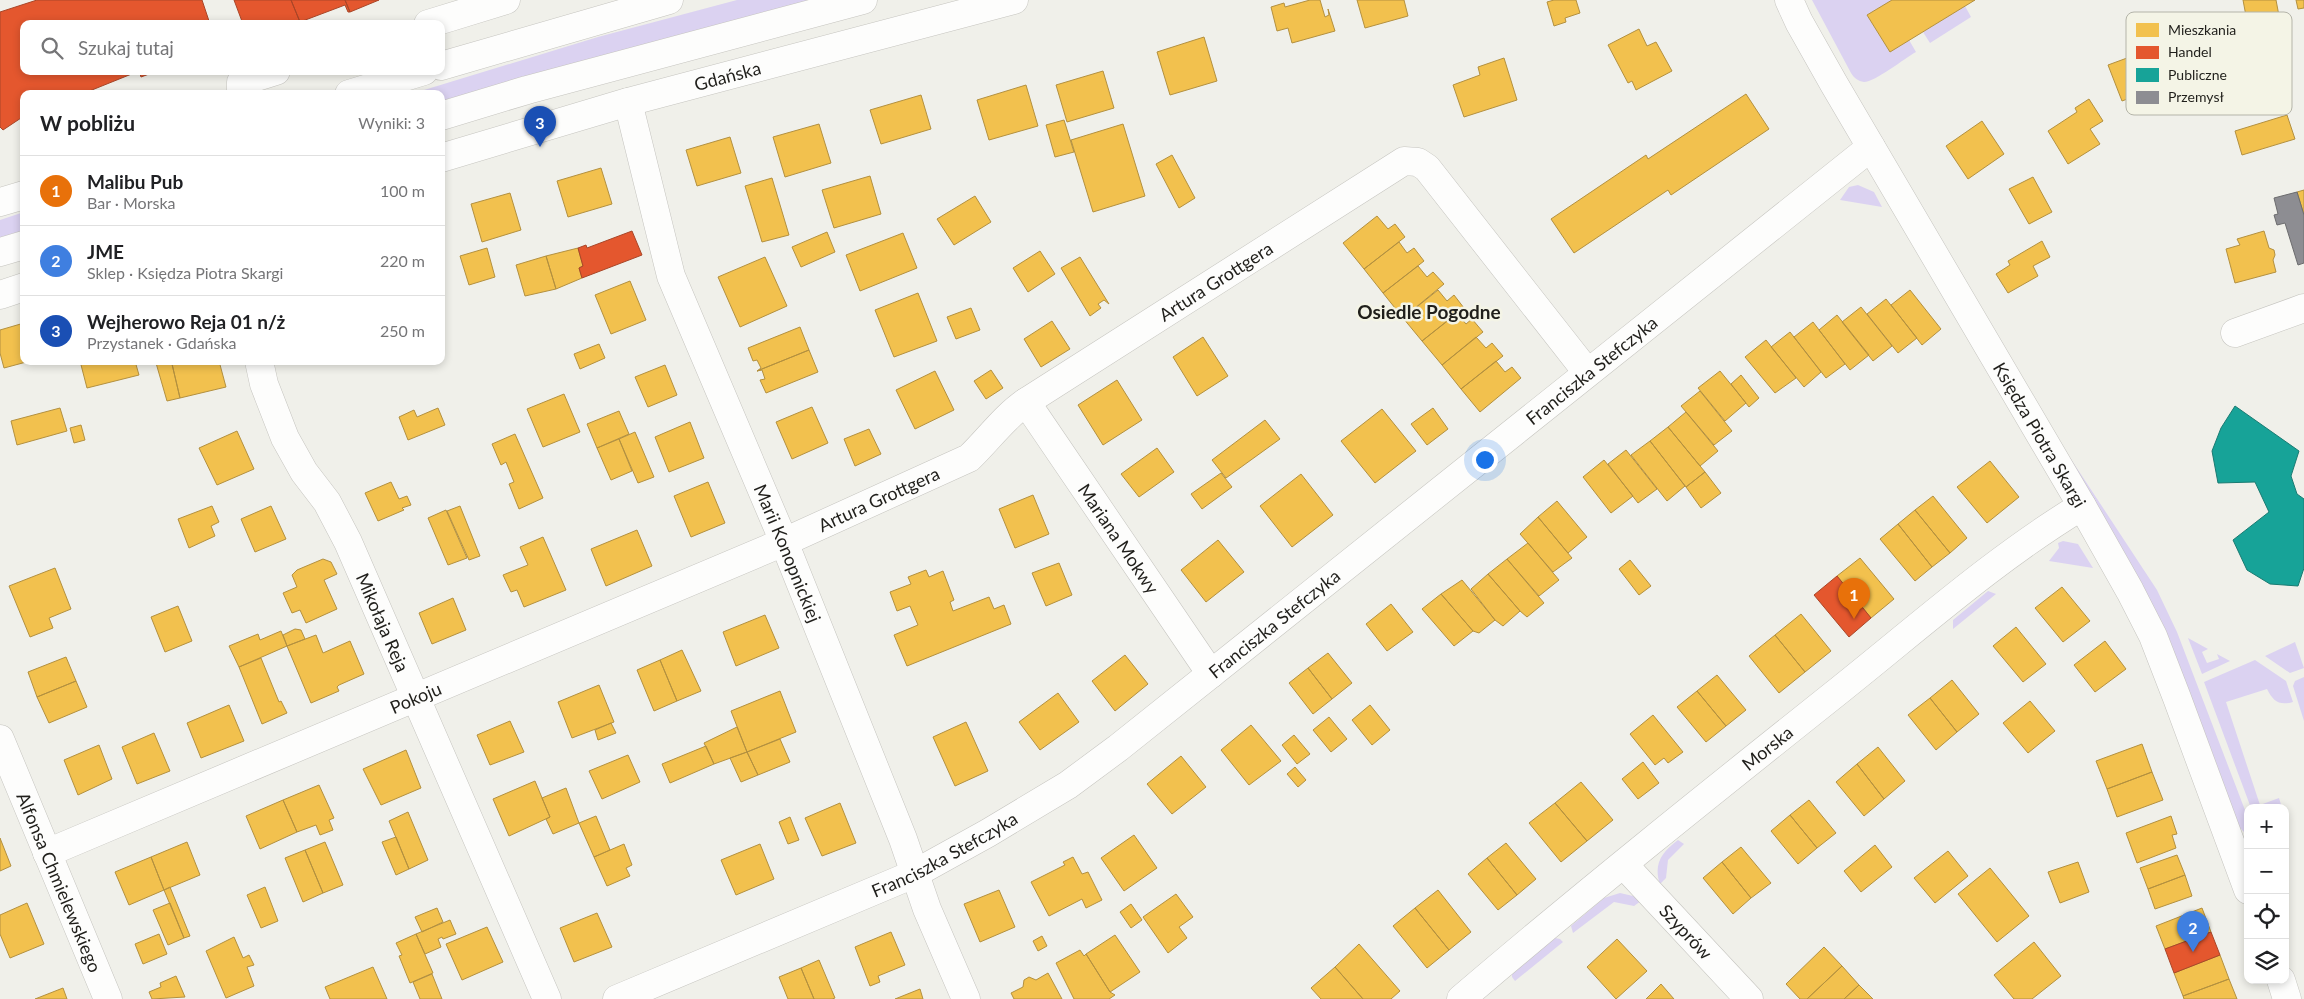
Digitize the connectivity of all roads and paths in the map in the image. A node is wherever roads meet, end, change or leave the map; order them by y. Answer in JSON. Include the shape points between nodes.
{"nodes":[{"id":1,"x":506,"y":0,"type":"edge"},
{"id":2,"x":669,"y":0,"type":"edge"},
{"id":3,"x":863,"y":0,"type":"edge"},
{"id":4,"x":1014,"y":0,"type":"edge"},
{"id":5,"x":1790,"y":0,"type":"edge"},
{"id":6,"x":441,"y":20,"type":"edge"},
{"id":7,"x":445,"y":65,"type":"edge"},
{"id":8,"x":263,"y":75,"type":"edge"},
{"id":9,"x":411,"y":75,"type":"edge"},
{"id":10,"x":241,"y":90,"type":"edge"},
{"id":11,"x":362,"y":90,"type":"edge"},
{"id":12,"x":628,"y":102,"type":"junction"},
{"id":13,"x":445,"y":115,"type":"edge"},
{"id":14,"x":1871,"y":146,"type":"junction"},
{"id":15,"x":445,"y":157,"type":"edge"},
{"id":16,"x":20,"y":196,"type":"edge"},
{"id":17,"x":0,"y":202,"type":"edge"},
{"id":18,"x":20,"y":246,"type":"edge"},
{"id":19,"x":0,"y":252,"type":"edge"},
{"id":20,"x":20,"y":289,"type":"edge"},
{"id":21,"x":0,"y":295,"type":"edge"},
{"id":22,"x":2304,"y":308,"type":"edge"},
{"id":23,"x":2235,"y":333,"type":"dead end"},
{"id":24,"x":260,"y":365,"type":"edge"},
{"id":25,"x":1587,"y":372,"type":"junction"},
{"id":26,"x":1026,"y":402,"type":"junction"},
{"id":27,"x":2082,"y":506,"type":"junction"},
{"id":28,"x":784,"y":542,"type":"junction"},
{"id":29,"x":1211,"y":674,"type":"junction"},
{"id":30,"x":416,"y":698,"type":"junction"},
{"id":31,"x":0,"y":739,"type":"edge"},
{"id":32,"x":47,"y":854,"type":"junction"},
{"id":33,"x":1624,"y":865,"type":"junction"},
{"id":34,"x":914,"y":874,"type":"junction"},
{"id":35,"x":2244,"y":879,"type":"edge"},
{"id":36,"x":2281,"y":984,"type":"edge"},
{"id":37,"x":108,"y":999,"type":"edge"},
{"id":38,"x":548,"y":999,"type":"edge"},
{"id":39,"x":617,"y":999,"type":"edge"},
{"id":40,"x":966,"y":999,"type":"edge"},
{"id":41,"x":1460,"y":999,"type":"edge"},
{"id":42,"x":1749,"y":999,"type":"edge"},
{"id":43,"x":2287,"y":999,"type":"edge"}],
"edges":[{"from":1,"to":6,"type":"street"},
{"from":2,"to":7,"type":"street"},
{"from":3,"to":13,"type":"street"},
{"from":4,"to":12,"type":"street","name":"Gdańska"},
{"from":5,"to":14,"type":"street","name":"Księdza Piotra Skargi","via":[[1799,22]]},
{"from":8,"to":10,"type":"street","via":[[241,82]]},
{"from":9,"to":11,"type":"street"},
{"from":12,"to":15,"type":"street","name":"Gdańska"},
{"from":12,"to":28,"type":"street","name":"Marii Konopnickiej","via":[[671,276]]},
{"from":14,"to":25,"type":"street","name":"Franciszka Stefczyka"},
{"from":14,"to":27,"type":"street","name":"Księdza Piotra Skargi"},
{"from":16,"to":17,"type":"street"},
{"from":18,"to":19,"type":"street"},
{"from":20,"to":21,"type":"street"},
{"from":22,"to":23,"type":"street"},
{"from":24,"to":30,"type":"street","name":"Mikołaja Reja","via":[[284,438],[327,502],[348,542]]},
{"from":25,"to":26,"type":"street","name":"Artura Grottgera","via":[[1427,168],[1418,162],[1404,161]]},
{"from":25,"to":29,"type":"street","name":"Franciszka Stefczyka"},
{"from":26,"to":28,"type":"street","name":"Artura Grottgera","via":[[1009,414],[991,438],[969,458]]},
{"from":26,"to":29,"type":"street","name":"Mariana Mokwy"},
{"from":27,"to":33,"type":"street","name":"Morska","via":[[2039,532]]},
{"from":27,"to":35,"type":"street","name":"Księdza Piotra Skargi","via":[[2153,636]]},
{"from":28,"to":30,"type":"street","name":"Pokoju"},
{"from":28,"to":34,"type":"street","name":"Marii Konopnickiej","via":[[903,839]]},
{"from":29,"to":34,"type":"street","name":"Franciszka Stefczyka","via":[[1068,785]]},
{"from":30,"to":32,"type":"street","name":"Pokoju"},
{"from":30,"to":38,"type":"street","name":"Mikołaja Reja"},
{"from":31,"to":32,"type":"street","name":"Alfonsa Chmielewskiego"},
{"from":32,"to":37,"type":"street","name":"Alfonsa Chmielewskiego"},
{"from":33,"to":41,"type":"street","name":"Morska"},
{"from":33,"to":42,"type":"street","name":"Szyprów"},
{"from":34,"to":39,"type":"street","name":"Franciszka Stefczyka"},
{"from":34,"to":40,"type":"street","name":"Marii Konopnickiej"},
{"from":36,"to":43,"type":"street"}]}
